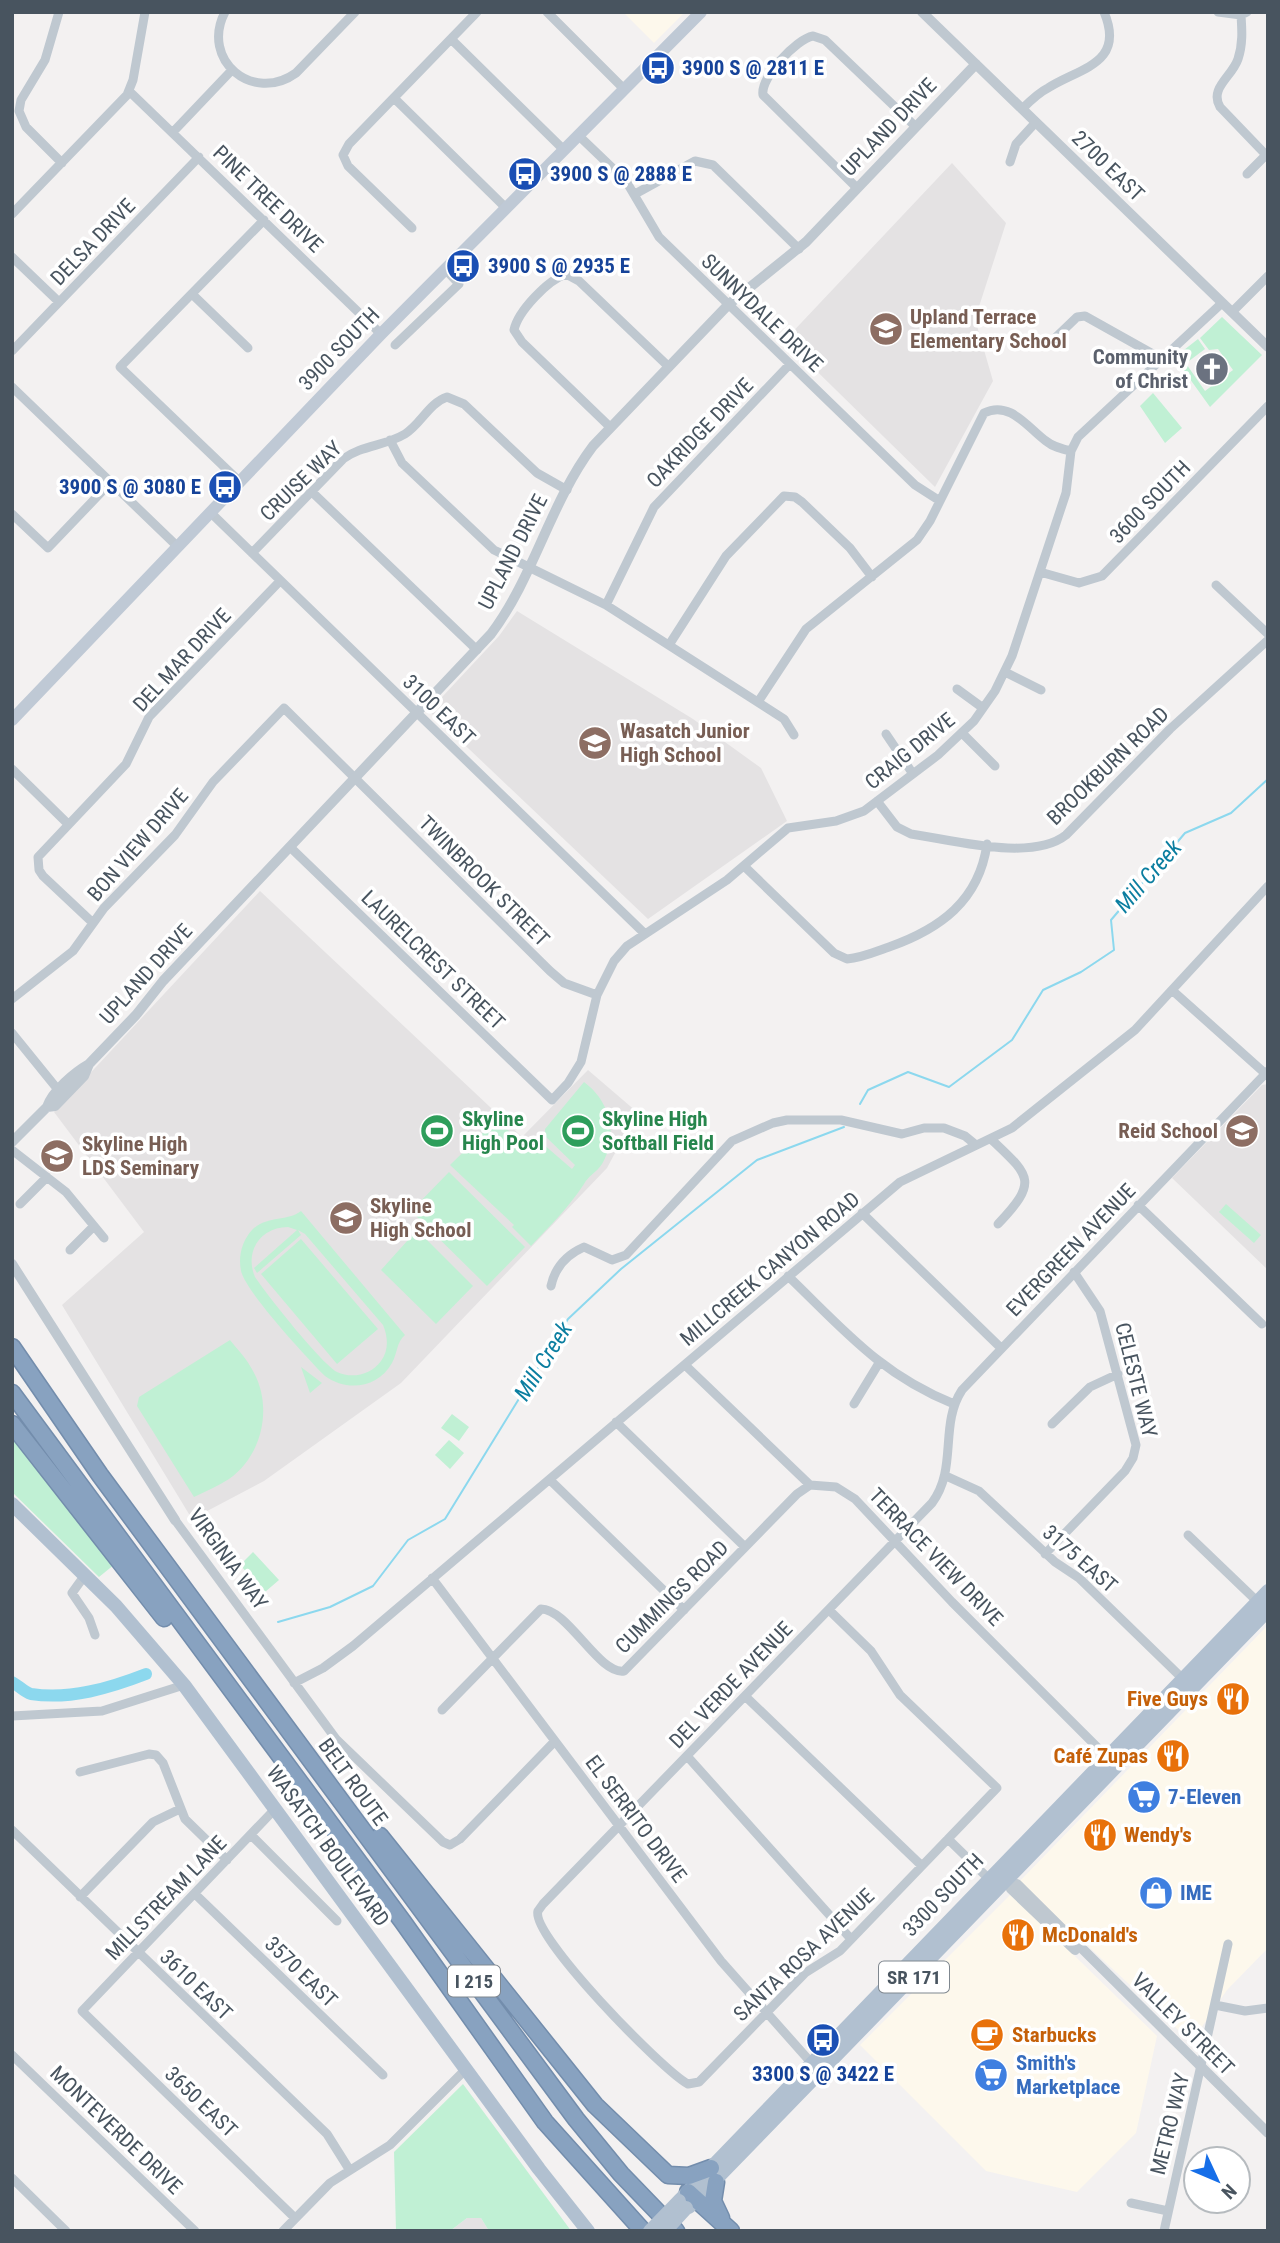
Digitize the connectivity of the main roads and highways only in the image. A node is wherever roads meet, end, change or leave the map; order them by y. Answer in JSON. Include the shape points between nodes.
{"nodes":[{"id":1,"x":701,"y":12,"type":"edge"},
{"id":2,"x":12,"y":720,"type":"edge"},
{"id":3,"x":12,"y":1347,"type":"edge"},
{"id":4,"x":12,"y":1393,"type":"edge"},
{"id":5,"x":12,"y":1424,"type":"edge"},
{"id":6,"x":12,"y":1504,"type":"edge"},
{"id":7,"x":1264,"y":1601,"type":"edge"},
{"id":8,"x":282,"y":1721,"type":"junction"},
{"id":9,"x":286,"y":1762,"type":"junction"},
{"id":10,"x":714,"y":2175,"type":"junction"},
{"id":11,"x":688,"y":2201,"type":"junction"},
{"id":12,"x":588,"y":2231,"type":"edge"},
{"id":13,"x":643,"y":2231,"type":"edge"},
{"id":14,"x":650,"y":2231,"type":"edge"},
{"id":15,"x":665,"y":2231,"type":"edge"},
{"id":16,"x":676,"y":2231,"type":"edge"},
{"id":17,"x":731,"y":2231,"type":"edge"}],
"edges":[{"from":1,"to":2,"type":"main road","name":"3900 SOUTH","via":[[381,334]]},
{"from":3,"to":8,"type":"highway","name":"BELT ROUTE","number":"I 215","via":[[100,1475]]},
{"from":4,"to":9,"type":"highway","name":"BELT ROUTE","number":"I 215"},
{"from":5,"to":9,"type":"highway","via":[[165,1619]]},
{"from":6,"to":12,"type":"main road","name":"WASATCH BOULEVARD","via":[[85,1575],[184,1685]]},
{"from":7,"to":10,"type":"main road","name":"3300 SOUTH","number":"SR 171","via":[[1115,1770],[821,2073]]},
{"from":7,"to":10,"type":"main road","name":"3300 SOUTH","number":"SR 171","via":[[810,2062]]},
{"from":8,"to":10,"type":"highway","via":[[595,2105],[668,2175]]},
{"from":8,"to":16,"type":"highway","name":"BELT ROUTE","number":"I 215","via":[[576,2119]]},
{"from":9,"to":13,"type":"highway","name":"BELT ROUTE","number":"I 215","via":[[545,2122]]},
{"from":10,"to":11,"type":"main road","name":"3300 SOUTH","number":"SR 171"},
{"from":10,"to":17,"type":"highway","via":[[713,2200]]},
{"from":11,"to":14,"type":"main road","name":"3300 SOUTH","number":"SR 171","bridge":true},
{"from":11,"to":15,"type":"main road","name":"3300 SOUTH","number":"SR 171","bridge":true},
{"from":11,"to":17,"type":"highway"}]}
